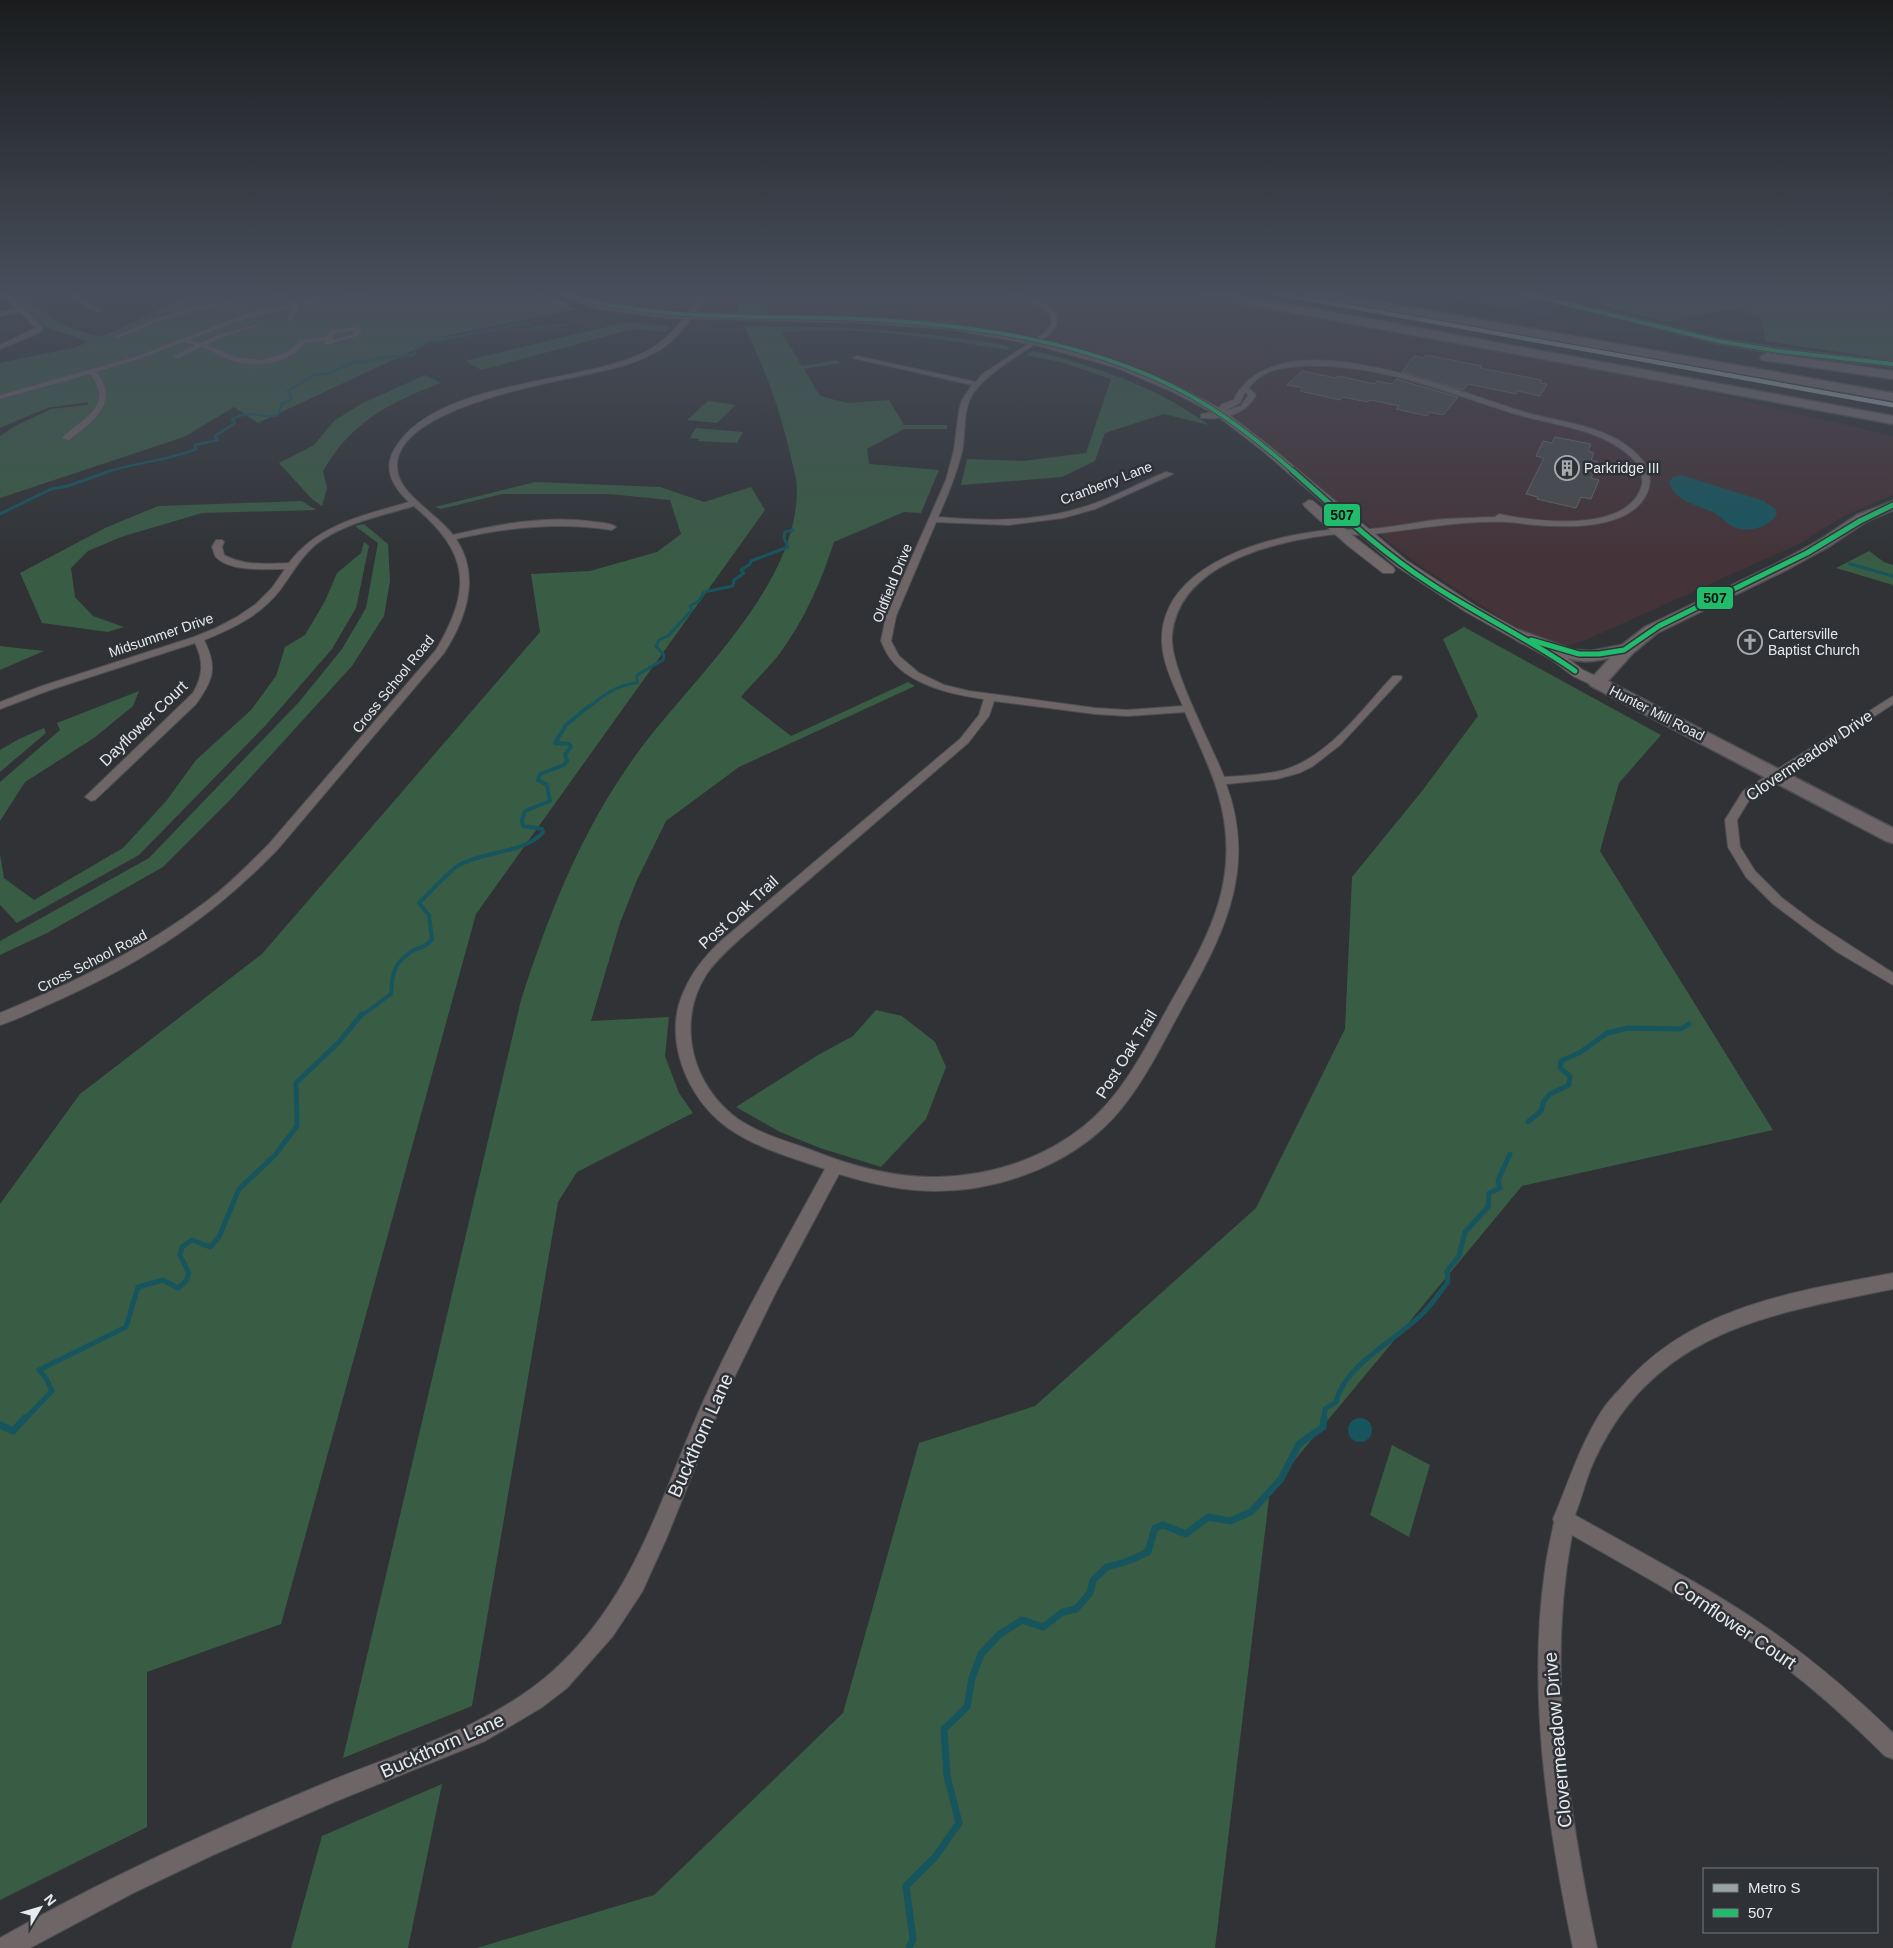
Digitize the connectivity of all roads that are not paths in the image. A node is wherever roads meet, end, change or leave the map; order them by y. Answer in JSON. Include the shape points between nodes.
{"nodes":[{"id":1,"x":52,"y":383,"type":"edge"},
{"id":2,"x":99,"y":383,"type":"edge"},
{"id":3,"x":543,"y":383,"type":"edge"},
{"id":4,"x":972,"y":383,"type":"edge"},
{"id":5,"x":1140,"y":383,"type":"edge"},
{"id":6,"x":1162,"y":383,"type":"edge"},
{"id":7,"x":1249,"y":383,"type":"edge"},
{"id":8,"x":1428,"y":383,"type":"edge"},
{"id":9,"x":1666,"y":383,"type":"edge"},
{"id":10,"x":1693,"y":383,"type":"edge"},
{"id":11,"x":1745,"y":383,"type":"edge"},
{"id":12,"x":1809,"y":383,"type":"edge"},
{"id":13,"x":1864,"y":383,"type":"edge"},
{"id":14,"x":977,"y":384,"type":"joint"},
{"id":15,"x":1893,"y":388,"type":"edge"},
{"id":16,"x":0,"y":397,"type":"edge"},
{"id":17,"x":1893,"y":398,"type":"edge"},
{"id":18,"x":1893,"y":410,"type":"edge"},
{"id":19,"x":1219,"y":412,"type":"junction"},
{"id":20,"x":1204,"y":416,"type":"junction"},
{"id":21,"x":1893,"y":420,"type":"edge"},
{"id":22,"x":1893,"y":434,"type":"edge"},
{"id":23,"x":66,"y":438,"type":"dead end"},
{"id":24,"x":1246,"y":448,"type":"dead end"},
{"id":25,"x":1169,"y":474,"type":"dead end"},
{"id":26,"x":1304,"y":499,"type":"dead end"},
{"id":27,"x":414,"y":503,"type":"junction"},
{"id":28,"x":1893,"y":505,"type":"edge"},
{"id":29,"x":934,"y":519,"type":"junction"},
{"id":30,"x":612,"y":527,"type":"dead end"},
{"id":31,"x":1358,"y":529,"type":"junction"},
{"id":32,"x":1339,"y":532,"type":"junction"},
{"id":33,"x":451,"y":538,"type":"junction"},
{"id":34,"x":219,"y":542,"type":"dead end"},
{"id":35,"x":291,"y":566,"type":"junction"},
{"id":36,"x":1519,"y":635,"type":"junction"},
{"id":37,"x":198,"y":639,"type":"junction"},
{"id":38,"x":1627,"y":649,"type":"junction"},
{"id":39,"x":1575,"y":671,"type":"junction"},
{"id":40,"x":1397,"y":678,"type":"dead end"},
{"id":41,"x":1596,"y":682,"type":"junction"},
{"id":42,"x":990,"y":697,"type":"junction"},
{"id":43,"x":1893,"y":699,"type":"edge"},
{"id":44,"x":0,"y":706,"type":"edge"},
{"id":45,"x":1189,"y":709,"type":"junction"},
{"id":46,"x":1776,"y":775,"type":"junction"},
{"id":47,"x":1219,"y":781,"type":"junction"},
{"id":48,"x":91,"y":796,"type":"dead end"},
{"id":49,"x":1893,"y":836,"type":"edge"},
{"id":50,"x":1893,"y":980,"type":"edge"},
{"id":51,"x":0,"y":1019,"type":"edge"},
{"id":52,"x":835,"y":1167,"type":"junction"},
{"id":53,"x":1893,"y":1281,"type":"edge"},
{"id":54,"x":1563,"y":1518,"type":"junction"},
{"id":55,"x":1893,"y":1748,"type":"edge"},
{"id":56,"x":7,"y":1948,"type":"edge"},
{"id":57,"x":1585,"y":1948,"type":"edge"}],
"edges":[{"from":1,"to":16,"type":"street"},
{"from":2,"to":23,"type":"street","via":[[102,400],[93,415]]},
{"from":3,"to":27,"type":"street","name":"Cross School Road","via":[[478,398],[448,410],[409,435],[399,447],[392,466],[396,481]]},
{"from":4,"to":14,"type":"street"},
{"from":5,"to":20,"type":"main road"},
{"from":6,"to":19,"type":"main road"},
{"from":7,"to":19,"type":"street","name":"Post Oak Trail","via":[[1246,389],[1252,395],[1244,408],[1235,412]]},
{"from":8,"to":31,"type":"street","name":"Post Oak Trail","via":[[1528,416],[1575,426],[1619,444],[1635,455],[1645,468],[1645,494],[1632,507],[1603,521],[1571,524],[1507,519]]},
{"from":9,"to":22,"type":"highway"},
{"from":10,"to":21,"type":"highway"},
{"from":11,"to":18,"type":"highway"},
{"from":12,"to":17,"type":"highway"},
{"from":13,"to":15,"type":"highway"},
{"from":14,"to":29,"type":"street","name":"Oldfield Drive","via":[[966,400],[956,461]]},
{"from":19,"to":20,"type":"street"},
{"from":19,"to":31,"type":"main road"},
{"from":20,"to":24,"type":"main road"},
{"from":25,"to":29,"type":"street","name":"Cranberry Lane","via":[[1082,510],[1045,519],[990,523]]},
{"from":26,"to":32,"type":"main road"},
{"from":27,"to":33,"type":"street","name":"Cross School Road"},
{"from":27,"to":35,"type":"street","name":"Midsummer Drive","via":[[336,529],[312,543]]},
{"from":28,"to":38,"type":"main road","name":"Hunter Mill Road","via":[[1862,518],[1782,566],[1651,630]]},
{"from":29,"to":42,"type":"street","name":"Oldfield Drive","via":[[891,616],[886,641],[895,658],[921,679],[940,687]]},
{"from":30,"to":33,"type":"street","via":[[575,522],[531,522]]},
{"from":31,"to":32,"type":"street","name":"Post Oak Trail"},
{"from":31,"to":36,"type":"main road","via":[[1444,592]]},
{"from":32,"to":39,"type":"main road","via":[[1381,565],[1442,605],[1514,645]]},
{"from":32,"to":45,"type":"street","name":"Post Oak Trail","via":[[1267,545],[1231,558],[1203,574],[1182,595],[1170,618],[1167,644]]},
{"from":33,"to":51,"type":"street","name":"Cross School Road","via":[[462,564],[464,590],[462,606],[449,636],[428,666],[259,864],[215,903],[153,947],[74,989]]},
{"from":34,"to":35,"type":"street","via":[[220,556],[234,562]]},
{"from":35,"to":37,"type":"street","name":"Midsummer Drive","via":[[255,610]]},
{"from":36,"to":38,"type":"main road","via":[[1554,649],[1584,656]]},
{"from":36,"to":39,"type":"main road"},
{"from":37,"to":44,"type":"street","name":"Midsummer Drive"},
{"from":37,"to":48,"type":"street","name":"Dayflower Court","via":[[208,660],[201,690]]},
{"from":38,"to":41,"type":"main road","name":"Hunter Mill Road"},
{"from":39,"to":41,"type":"main road"},
{"from":40,"to":47,"type":"street","via":[[1336,742],[1311,763],[1280,775]]},
{"from":41,"to":46,"type":"main road","name":"Hunter Mill Road"},
{"from":42,"to":45,"type":"street","name":"Oldfield Drive","via":[[1111,712]]},
{"from":42,"to":52,"type":"street","name":"Post Oak Trail","via":[[984,716],[964,741],[711,959],[699,974],[686,1004],[683,1039],[688,1066],[698,1087],[715,1108],[751,1134]]},
{"from":43,"to":46,"type":"street","name":"Clovermeadow Drive"},
{"from":45,"to":47,"type":"street","name":"Post Oak Trail"},
{"from":46,"to":49,"type":"main road","name":"Hunter Mill Road"},
{"from":46,"to":50,"type":"street","name":"Clovermeadow Drive","via":[[1747,794],[1733,813],[1730,824],[1736,851],[1746,869],[1780,904]]},
{"from":47,"to":52,"type":"street","name":"Post Oak Trail","via":[[1230,815],[1232,863],[1218,928],[1150,1051],[1110,1112],[1067,1147],[1038,1162],[987,1178],[942,1184],[904,1183]]},
{"from":52,"to":56,"type":"street","name":"Buckthorn Lane","via":[[739,1347],[642,1571],[620,1609],[558,1680],[518,1711],[477,1734],[330,1792],[182,1857],[47,1924]]},
{"from":53,"to":54,"type":"street","name":"Clovermeadow Drive","via":[[1774,1306],[1730,1320],[1688,1341],[1665,1357],[1623,1397],[1599,1431],[1577,1477]]},
{"from":54,"to":55,"type":"street","name":"Cornflower Court","via":[[1751,1630],[1821,1682]]},
{"from":54,"to":57,"type":"street","name":"Clovermeadow Drive","via":[[1553,1572],[1549,1688],[1566,1848]]}]}
